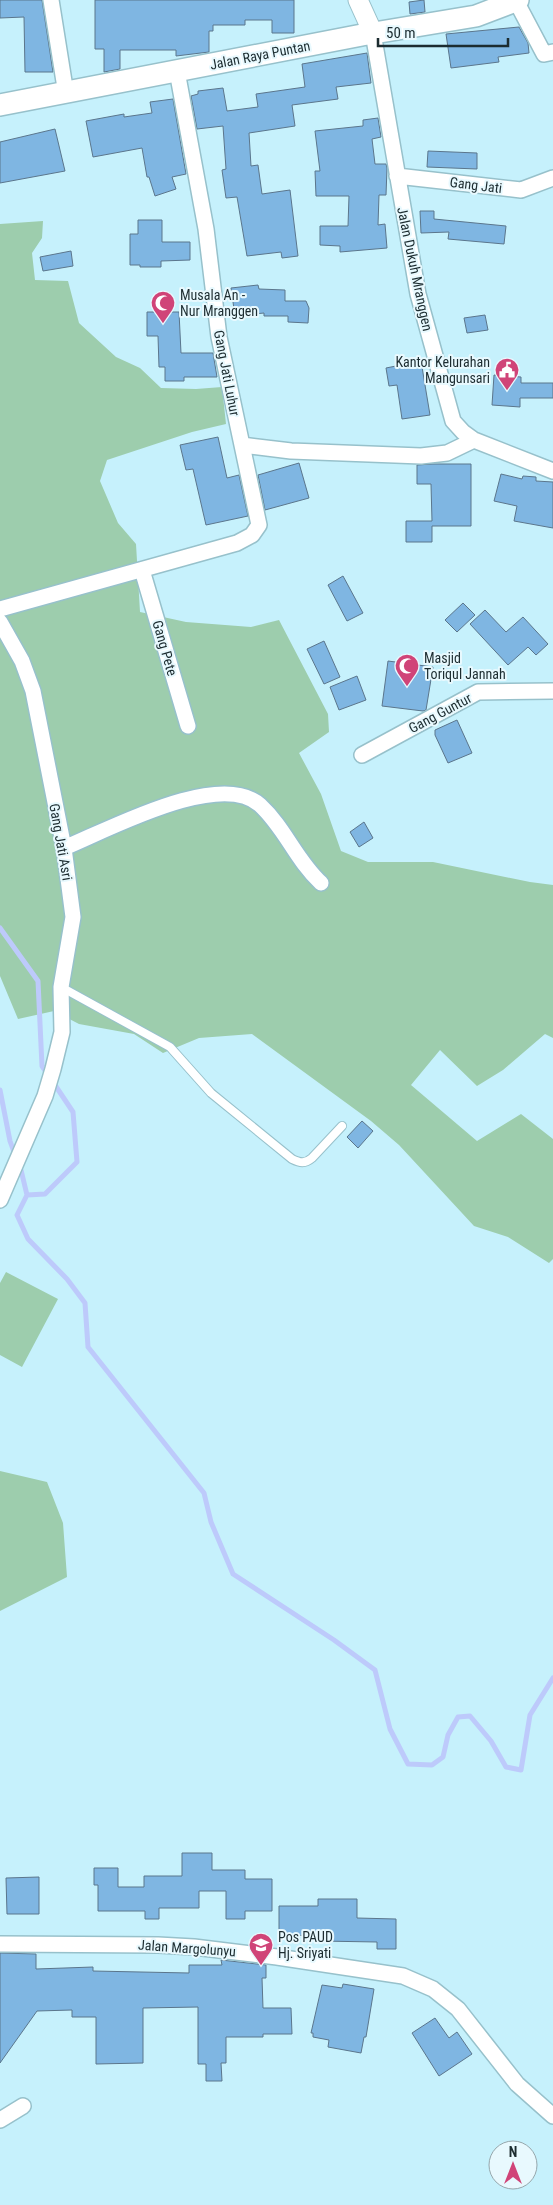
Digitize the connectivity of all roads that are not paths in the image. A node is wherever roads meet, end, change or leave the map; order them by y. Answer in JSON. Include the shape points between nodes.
{"nodes":[{"id":1,"x":52,"y":0,"type":"edge"},
{"id":2,"x":358,"y":0,"type":"edge"},
{"id":3,"x":517,"y":1,"type":"edge"},
{"id":4,"x":373,"y":33,"type":"junction"},
{"id":5,"x":553,"y":52,"type":"edge"},
{"id":6,"x":177,"y":71,"type":"junction"},
{"id":7,"x":66,"y":94,"type":"junction"},
{"id":8,"x":0,"y":105,"type":"edge"},
{"id":9,"x":397,"y":176,"type":"junction"},
{"id":10,"x":553,"y":178,"type":"edge"},
{"id":11,"x":474,"y":440,"type":"junction"},
{"id":12,"x":242,"y":445,"type":"junction"},
{"id":13,"x":553,"y":472,"type":"edge"},
{"id":14,"x":142,"y":570,"type":"junction"},
{"id":15,"x":0,"y":609,"type":"edge"},
{"id":16,"x":0,"y":622,"type":"edge"},
{"id":17,"x":553,"y":691,"type":"edge"},
{"id":18,"x":188,"y":726,"type":"dead end"},
{"id":19,"x":362,"y":754,"type":"dead end"},
{"id":20,"x":64,"y":848,"type":"junction"},
{"id":21,"x":321,"y":883,"type":"dead end"},
{"id":22,"x":62,"y":987,"type":"junction"},
{"id":23,"x":342,"y":1126,"type":"dead end"},
{"id":24,"x":0,"y":1200,"type":"edge"},
{"id":25,"x":0,"y":1944,"type":"edge"},
{"id":26,"x":23,"y":2106,"type":"dead end"},
{"id":27,"x":553,"y":2116,"type":"edge"},
{"id":28,"x":0,"y":2120,"type":"edge"}],
"edges":[{"from":1,"to":7,"type":"street"},
{"from":2,"to":4,"type":"street"},
{"from":3,"to":4,"type":"main road","name":"Jalan Raya Puntan","via":[[476,16]]},
{"from":3,"to":5,"type":"street","via":[[544,54]]},
{"from":4,"to":6,"type":"main road","name":"Jalan Raya Puntan"},
{"from":4,"to":9,"type":"street","name":"Jalan Dukuh Mranggen"},
{"from":6,"to":7,"type":"main road","name":"Jalan Raya Puntan"},
{"from":6,"to":12,"type":"street","name":"Gang Jati Luhur","via":[[206,229],[219,337]]},
{"from":7,"to":8,"type":"main road","name":"Jalan Raya Puntan"},
{"from":9,"to":10,"type":"street","name":"Gang Jati","via":[[521,190]]},
{"from":9,"to":11,"type":"street","name":"Jalan Dukuh Mranggen","via":[[418,294],[453,421]]},
{"from":11,"to":12,"type":"street","via":[[447,453],[421,456],[291,451]]},
{"from":11,"to":13,"type":"street","name":"Jalan Dukuh Mranggen"},
{"from":12,"to":14,"type":"street","name":"Gang Jati Luhur","via":[[259,525],[252,535],[237,543]]},
{"from":14,"to":15,"type":"street"},
{"from":14,"to":18,"type":"street","name":"Gang Pete"},
{"from":16,"to":20,"type":"street","name":"Gang Jati Asri","via":[[22,662],[33,691]]},
{"from":17,"to":19,"type":"street","name":"Gang Guntur","via":[[478,692]]},
{"from":20,"to":21,"type":"street","via":[[174,802],[234,793],[249,796],[261,805],[280,826],[309,872]]},
{"from":20,"to":22,"type":"street","name":"Gang Jati Asri","via":[[73,917]]},
{"from":22,"to":23,"type":"lane","via":[[170,1047],[211,1093],[292,1159],[307,1162]]},
{"from":22,"to":24,"type":"street","name":"Gang Jati Asri","via":[[62,1032],[46,1096]]},
{"from":25,"to":27,"type":"street","name":"Jalan Margolunyu","via":[[158,1944],[277,1957],[403,1976],[432,1989],[458,2009],[517,2084]]},
{"from":26,"to":28,"type":"street"}]}
